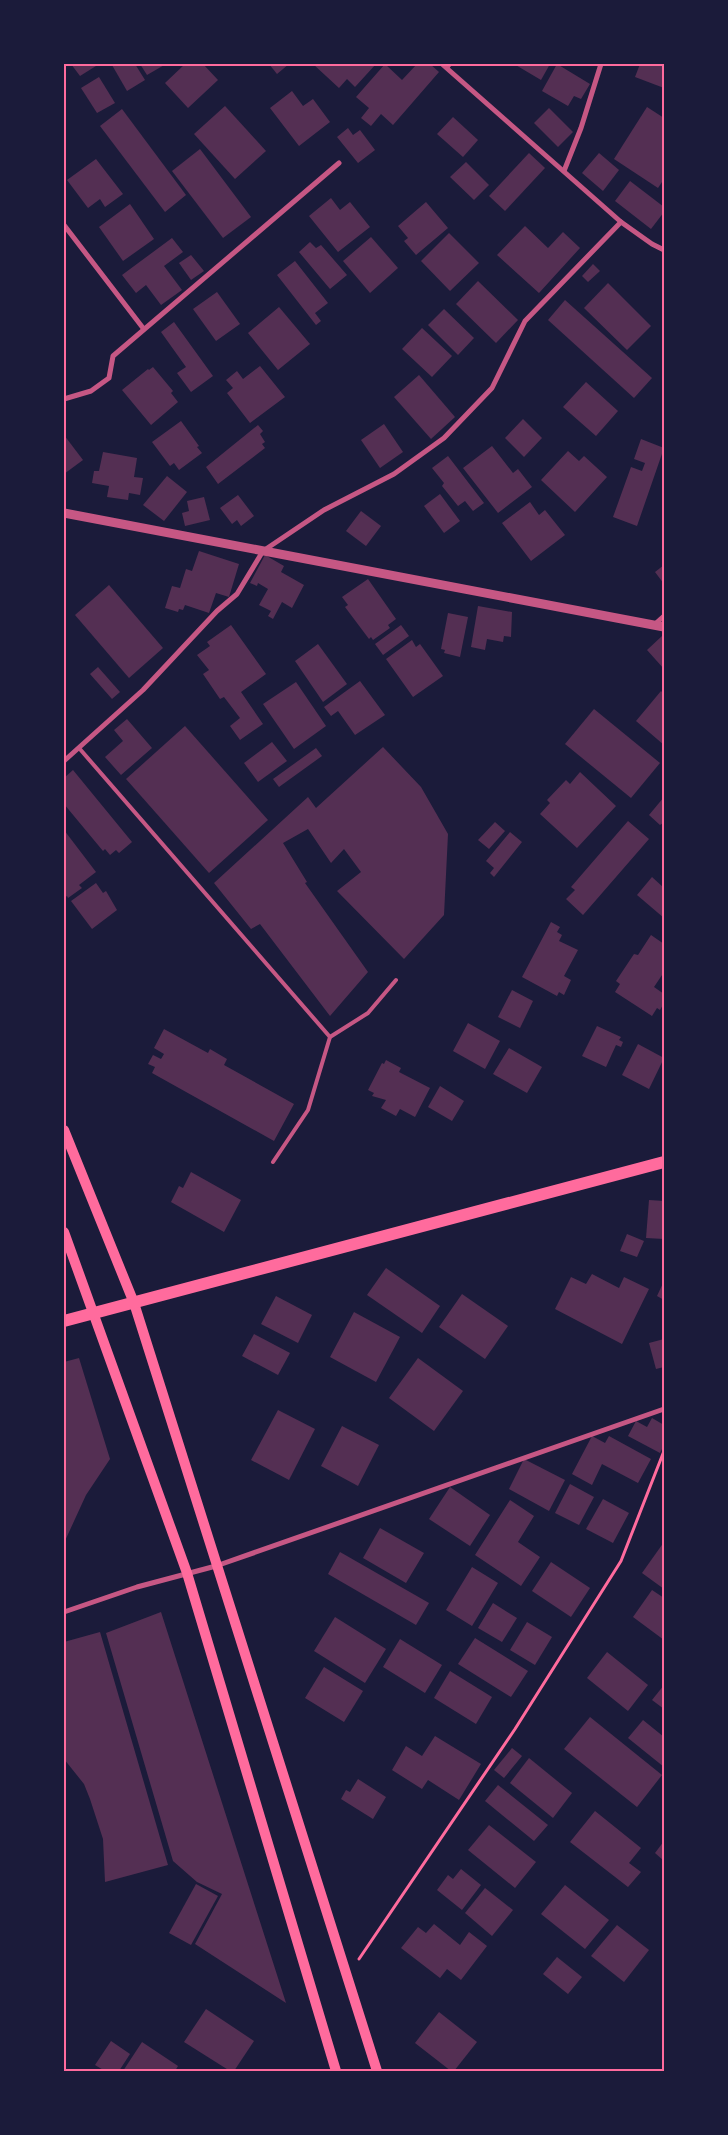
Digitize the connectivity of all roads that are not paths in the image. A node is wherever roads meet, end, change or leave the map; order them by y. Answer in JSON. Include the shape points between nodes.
{"nodes":[{"id":1,"x":442,"y":64,"type":"edge"},
{"id":2,"x":601,"y":64,"type":"edge"},
{"id":3,"x":449,"y":66,"type":"edge"},
{"id":4,"x":339,"y":163,"type":"dead end"},
{"id":5,"x":564,"y":171,"type":"junction"},
{"id":6,"x":621,"y":222,"type":"junction"},
{"id":7,"x":64,"y":225,"type":"edge"},
{"id":8,"x":664,"y":250,"type":"edge"},
{"id":9,"x":143,"y":328,"type":"junction"},
{"id":10,"x":64,"y":399,"type":"edge"},
{"id":11,"x":64,"y":513,"type":"edge"},
{"id":12,"x":263,"y":551,"type":"junction"},
{"id":13,"x":664,"y":616,"type":"edge"},
{"id":14,"x":654,"y":625,"type":"junction"},
{"id":15,"x":664,"y":627,"type":"edge"},
{"id":16,"x":80,"y":748,"type":"junction"},
{"id":17,"x":64,"y":761,"type":"edge"},
{"id":18,"x":396,"y":980,"type":"dead end"},
{"id":19,"x":330,"y":1037,"type":"junction"},
{"id":20,"x":64,"y":1130,"type":"edge"},
{"id":21,"x":273,"y":1162,"type":"dead end"},
{"id":22,"x":664,"y":1162,"type":"edge"},
{"id":23,"x":64,"y":1232,"type":"edge"},
{"id":24,"x":134,"y":1303,"type":"junction"},
{"id":25,"x":95,"y":1313,"type":"junction"},
{"id":26,"x":64,"y":1321,"type":"edge"},
{"id":27,"x":664,"y":1409,"type":"edge"},
{"id":28,"x":216,"y":1566,"type":"junction"},
{"id":29,"x":186,"y":1573,"type":"junction"},
{"id":30,"x":64,"y":1612,"type":"edge"},
{"id":31,"x":336,"y":2071,"type":"edge"},
{"id":32,"x":377,"y":2071,"type":"edge"}],
"edges":[{"from":1,"to":3,"type":"street"},
{"from":2,"to":5,"type":"street"},
{"from":3,"to":5,"type":"street"},
{"from":4,"to":9,"type":"street","via":[[181,300]]},
{"from":5,"to":6,"type":"street"},
{"from":6,"to":8,"type":"street"},
{"from":6,"to":12,"type":"street","via":[[525,322],[492,388],[444,438],[394,474],[324,510]]},
{"from":7,"to":9,"type":"street"},
{"from":9,"to":10,"type":"street","via":[[113,356],[109,378],[91,391]]},
{"from":11,"to":12,"type":"street"},
{"from":12,"to":14,"type":"street"},
{"from":12,"to":16,"type":"street","via":[[237,594],[216,611],[143,690]]},
{"from":13,"to":14,"type":"street"},
{"from":14,"to":15,"type":"street"},
{"from":16,"to":17,"type":"street"},
{"from":16,"to":19,"type":"lane"},
{"from":18,"to":19,"type":"lane","via":[[368,1013]]},
{"from":19,"to":21,"type":"lane","via":[[308,1110]]},
{"from":20,"to":24,"type":"main road"},
{"from":22,"to":24,"type":"main road"},
{"from":23,"to":25,"type":"main road"},
{"from":24,"to":25,"type":"main road"},
{"from":24,"to":28,"type":"main road"},
{"from":25,"to":26,"type":"main road"},
{"from":25,"to":29,"type":"main road"},
{"from":27,"to":28,"type":"street"},
{"from":28,"to":29,"type":"street"},
{"from":28,"to":32,"type":"main road"},
{"from":29,"to":30,"type":"street"},
{"from":29,"to":31,"type":"main road"}]}
